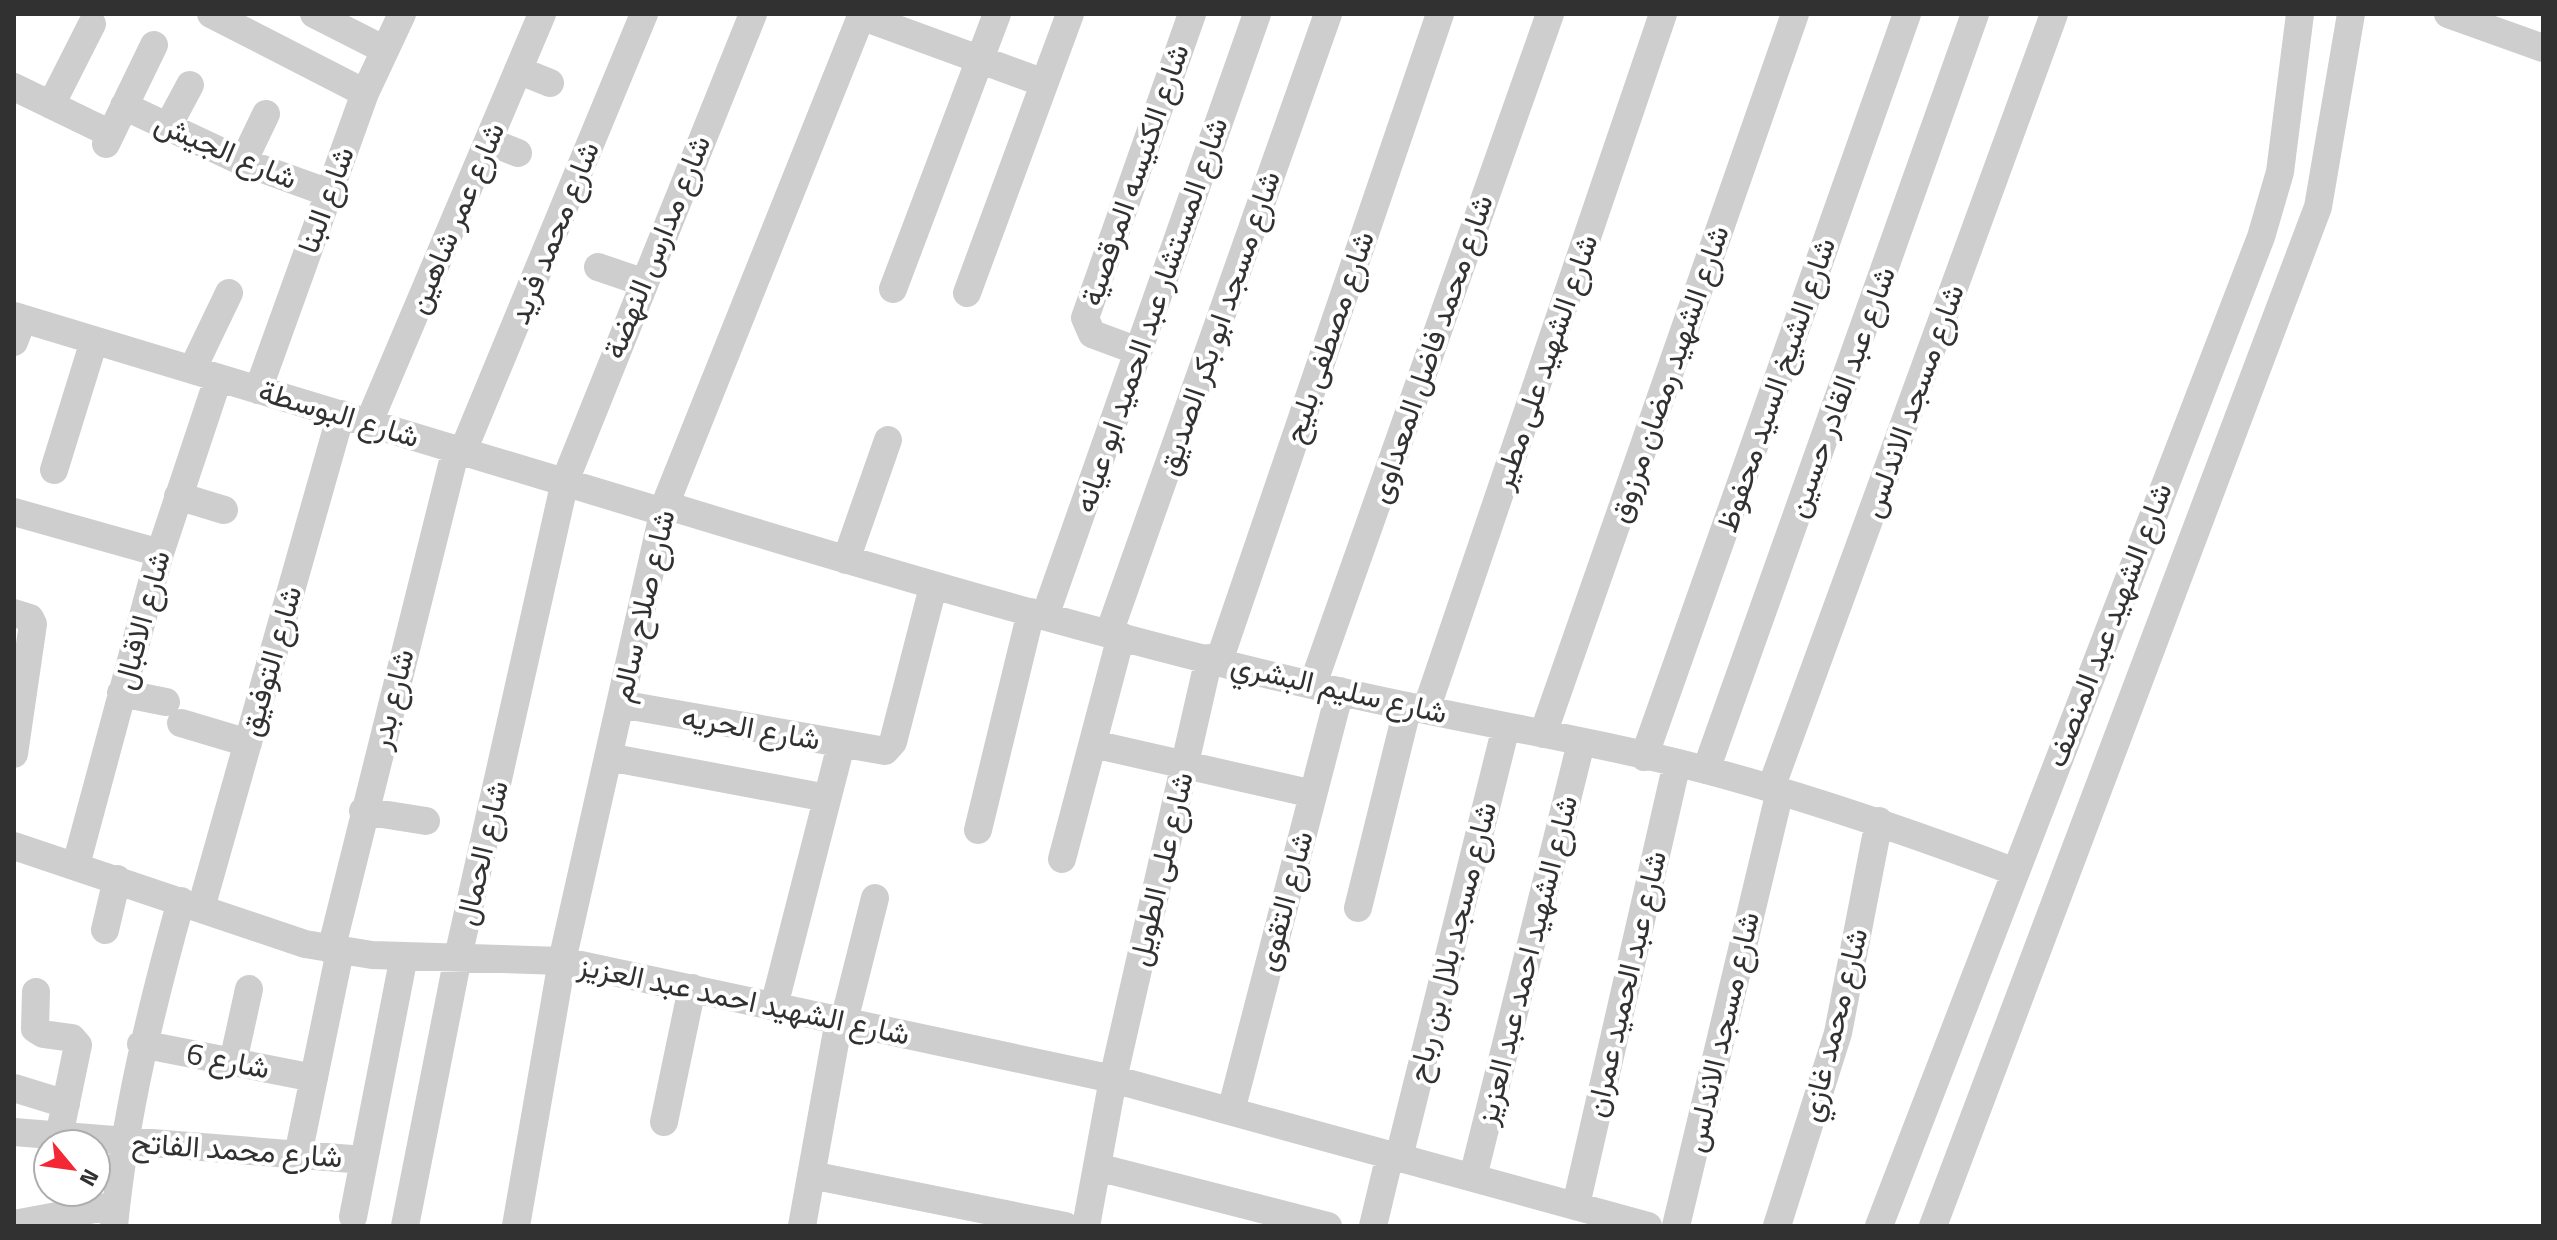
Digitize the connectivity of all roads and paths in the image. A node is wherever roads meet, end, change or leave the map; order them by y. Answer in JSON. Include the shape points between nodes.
{"nodes":[{"id":1,"x":211,"y":14,"type":"edge"},
{"id":2,"x":314,"y":14,"type":"edge"},
{"id":3,"x":402,"y":14,"type":"edge"},
{"id":4,"x":542,"y":14,"type":"edge"},
{"id":5,"x":644,"y":14,"type":"edge"},
{"id":6,"x":753,"y":14,"type":"edge"},
{"id":7,"x":997,"y":14,"type":"edge"},
{"id":8,"x":1070,"y":14,"type":"edge"},
{"id":9,"x":1192,"y":14,"type":"edge"},
{"id":10,"x":1257,"y":14,"type":"edge"},
{"id":11,"x":1328,"y":14,"type":"edge"},
{"id":12,"x":1440,"y":14,"type":"edge"},
{"id":13,"x":1550,"y":14,"type":"edge"},
{"id":14,"x":1663,"y":14,"type":"edge"},
{"id":15,"x":1795,"y":14,"type":"edge"},
{"id":16,"x":1907,"y":14,"type":"edge"},
{"id":17,"x":1975,"y":14,"type":"edge"},
{"id":18,"x":2054,"y":14,"type":"edge"},
{"id":19,"x":2300,"y":14,"type":"edge"},
{"id":20,"x":2351,"y":14,"type":"edge"},
{"id":21,"x":2448,"y":14,"type":"edge"},
{"id":22,"x":861,"y":15,"type":"edge"},
{"id":23,"x":92,"y":24,"type":"dead end"},
{"id":24,"x":154,"y":45,"type":"dead end"},
{"id":25,"x":2543,"y":48,"type":"edge"},
{"id":26,"x":385,"y":50,"type":"junction"},
{"id":27,"x":980,"y":60,"type":"junction"},
{"id":28,"x":518,"y":70,"type":"junction"},
{"id":29,"x":550,"y":83,"type":"dead end"},
{"id":30,"x":1044,"y":83,"type":"junction"},
{"id":31,"x":190,"y":85,"type":"dead end"},
{"id":32,"x":14,"y":87,"type":"edge"},
{"id":33,"x":365,"y":93,"type":"junction"},
{"id":34,"x":51,"y":105,"type":"junction"},
{"id":35,"x":124,"y":106,"type":"junction"},
{"id":36,"x":266,"y":114,"type":"dead end"},
{"id":37,"x":167,"y":128,"type":"junction"},
{"id":38,"x":488,"y":141,"type":"junction"},
{"id":39,"x":518,"y":153,"type":"dead end"},
{"id":40,"x":243,"y":162,"type":"junction"},
{"id":41,"x":329,"y":193,"type":"junction"},
{"id":42,"x":598,"y":267,"type":"dead end"},
{"id":43,"x":642,"y":282,"type":"junction"},
{"id":44,"x":893,"y":289,"type":"dead end"},
{"id":45,"x":229,"y":293,"type":"dead end"},
{"id":46,"x":967,"y":293,"type":"dead end"},
{"id":47,"x":17,"y":326,"type":"edge"},
{"id":48,"x":94,"y":341,"type":"junction"},
{"id":49,"x":1138,"y":351,"type":"junction"},
{"id":50,"x":205,"y":374,"type":"junction"},
{"id":51,"x":258,"y":390,"type":"junction"},
{"id":52,"x":341,"y":414,"type":"junction"},
{"id":53,"x":369,"y":422,"type":"junction"},
{"id":54,"x":888,"y":440,"type":"dead end"},
{"id":55,"x":460,"y":450,"type":"junction"},
{"id":56,"x":54,"y":470,"type":"dead end"},
{"id":57,"x":565,"y":481,"type":"junction"},
{"id":58,"x":178,"y":496,"type":"junction"},
{"id":59,"x":664,"y":509,"type":"junction"},
{"id":60,"x":224,"y":510,"type":"dead end"},
{"id":61,"x":14,"y":512,"type":"edge"},
{"id":62,"x":160,"y":553,"type":"junction"},
{"id":63,"x":846,"y":560,"type":"junction"},
{"id":64,"x":933,"y":587,"type":"junction"},
{"id":65,"x":14,"y":613,"type":"edge"},
{"id":66,"x":1038,"y":614,"type":"junction"},
{"id":67,"x":1115,"y":634,"type":"junction"},
{"id":68,"x":1214,"y":660,"type":"junction"},
{"id":69,"x":1326,"y":688,"type":"junction"},
{"id":70,"x":121,"y":693,"type":"junction"},
{"id":71,"x":620,"y":704,"type":"junction"},
{"id":72,"x":1417,"y":708,"type":"junction"},
{"id":73,"x":1506,"y":727,"type":"junction"},
{"id":74,"x":1543,"y":734,"type":"junction"},
{"id":75,"x":248,"y":743,"type":"junction"},
{"id":76,"x":1581,"y":743,"type":"junction"},
{"id":77,"x":1093,"y":744,"type":"junction"},
{"id":78,"x":841,"y":745,"type":"junction"},
{"id":79,"x":14,"y":754,"type":"edge"},
{"id":80,"x":608,"y":757,"type":"junction"},
{"id":81,"x":1644,"y":757,"type":"junction"},
{"id":82,"x":1677,"y":763,"type":"junction"},
{"id":83,"x":1184,"y":765,"type":"junction"},
{"id":84,"x":1706,"y":770,"type":"junction"},
{"id":85,"x":1775,"y":789,"type":"junction"},
{"id":86,"x":1313,"y":794,"type":"junction"},
{"id":87,"x":827,"y":798,"type":"junction"},
{"id":88,"x":363,"y":811,"type":"junction"},
{"id":89,"x":426,"y":821,"type":"dead end"},
{"id":90,"x":1879,"y":821,"type":"junction"},
{"id":91,"x":978,"y":830,"type":"dead end"},
{"id":92,"x":14,"y":846,"type":"edge"},
{"id":93,"x":1062,"y":859,"type":"dead end"},
{"id":94,"x":76,"y":865,"type":"junction"},
{"id":95,"x":2013,"y":871,"type":"junction"},
{"id":96,"x":117,"y":879,"type":"junction"},
{"id":97,"x":875,"y":898,"type":"dead end"},
{"id":98,"x":191,"y":904,"type":"junction"},
{"id":99,"x":1358,"y":908,"type":"dead end"},
{"id":100,"x":105,"y":930,"type":"dead end"},
{"id":101,"x":336,"y":951,"type":"junction"},
{"id":102,"x":404,"y":956,"type":"junction"},
{"id":103,"x":458,"y":957,"type":"junction"},
{"id":104,"x":562,"y":961,"type":"junction"},
{"id":105,"x":692,"y":988,"type":"junction"},
{"id":106,"x":249,"y":989,"type":"dead end"},
{"id":107,"x":36,"y":992,"type":"dead end"},
{"id":108,"x":774,"y":1006,"type":"junction"},
{"id":109,"x":841,"y":1021,"type":"junction"},
{"id":110,"x":141,"y":1044,"type":"junction"},
{"id":111,"x":233,"y":1062,"type":"junction"},
{"id":112,"x":314,"y":1078,"type":"junction"},
{"id":113,"x":1113,"y":1079,"type":"junction"},
{"id":114,"x":14,"y":1088,"type":"edge"},
{"id":115,"x":66,"y":1104,"type":"junction"},
{"id":116,"x":1231,"y":1111,"type":"junction"},
{"id":117,"x":664,"y":1122,"type":"dead end"},
{"id":118,"x":61,"y":1128,"type":"edge"},
{"id":119,"x":112,"y":1140,"type":"edge"},
{"id":120,"x":123,"y":1141,"type":"junction"},
{"id":121,"x":298,"y":1155,"type":"junction"},
{"id":122,"x":1395,"y":1156,"type":"junction"},
{"id":123,"x":364,"y":1160,"type":"junction"},
{"id":124,"x":1097,"y":1167,"type":"junction"},
{"id":125,"x":811,"y":1175,"type":"junction"},
{"id":126,"x":1473,"y":1177,"type":"junction"},
{"id":127,"x":1576,"y":1205,"type":"junction"},
{"id":128,"x":115,"y":1216,"type":"edge"},
{"id":129,"x":353,"y":1217,"type":"dead end"},
{"id":130,"x":14,"y":1224,"type":"edge"},
{"id":131,"x":405,"y":1226,"type":"edge"},
{"id":132,"x":516,"y":1226,"type":"edge"},
{"id":133,"x":802,"y":1226,"type":"edge"},
{"id":134,"x":1065,"y":1226,"type":"edge"},
{"id":135,"x":1086,"y":1226,"type":"edge"},
{"id":136,"x":1328,"y":1226,"type":"edge"},
{"id":137,"x":1373,"y":1226,"type":"edge"},
{"id":138,"x":1648,"y":1226,"type":"edge"},
{"id":139,"x":1676,"y":1226,"type":"edge"},
{"id":140,"x":1777,"y":1226,"type":"edge"},
{"id":141,"x":1879,"y":1226,"type":"edge"},
{"id":142,"x":1933,"y":1226,"type":"edge"}],
"edges":[{"from":1,"to":33,"type":"street"},
{"from":2,"to":26,"type":"street"},
{"from":3,"to":26,"type":"street","name":"شارع البنا"},
{"from":4,"to":28,"type":"street","name":"شارع عمر شاهين"},
{"from":5,"to":55,"type":"street","name":"شارع محمد فريد"},
{"from":6,"to":43,"type":"street","name":"شارع مدارس النهضة"},
{"from":7,"to":27,"type":"street"},
{"from":8,"to":30,"type":"street"},
{"from":9,"to":49,"type":"street","name":"شارع الكنيسه المرقصية","via":[[1085,318],[1092,334]]},
{"from":10,"to":49,"type":"street","name":"شارع المستشار عبد الحميد ابو عيانه"},
{"from":11,"to":67,"type":"street","name":"شارع مسجد ابو بكر الصديق"},
{"from":12,"to":68,"type":"street","name":"شارع مصطفى بليح"},
{"from":13,"to":69,"type":"street","name":"شارع محمد فاضل المعداوى"},
{"from":14,"to":72,"type":"street","name":"شارع الشهيد على مطير"},
{"from":15,"to":74,"type":"street","name":"شارع الشهيد رمضان مرزوق"},
{"from":16,"to":81,"type":"street","name":"شارع الشيخ السيد محفوظ"},
{"from":17,"to":84,"type":"street","name":"شارع عبد القادر حسين"},
{"from":18,"to":85,"type":"street","name":"شارع مسجد الاندلس"},
{"from":19,"to":95,"type":"street","name":"شارع الشهيد عبد المنصف","via":[[2272,205]]},
{"from":20,"to":142,"type":"street","name":"شارع الشهيد عبد المنصف","via":[[2318,207]]},
{"from":21,"to":25,"type":"street"},
{"from":22,"to":27,"type":"street"},
{"from":22,"to":59,"type":"street","name":"شارع صلاح سالم"},
{"from":23,"to":34,"type":"street"},
{"from":24,"to":35,"type":"street"},
{"from":26,"to":33,"type":"street","name":"شارع البنا"},
{"from":27,"to":30,"type":"street"},
{"from":27,"to":44,"type":"street"},
{"from":28,"to":29,"type":"street"},
{"from":28,"to":38,"type":"street","name":"شارع عمر شاهين"},
{"from":30,"to":46,"type":"street"},
{"from":31,"to":37,"type":"street"},
{"from":32,"to":34,"type":"street"},
{"from":33,"to":41,"type":"street","name":"شارع البنا"},
{"from":34,"to":35,"type":"street","via":[[108,139]]},
{"from":35,"to":37,"type":"street","name":"شارع الجيش"},
{"from":36,"to":40,"type":"street"},
{"from":37,"to":40,"type":"street","name":"شارع الجيش"},
{"from":38,"to":39,"type":"street"},
{"from":38,"to":53,"type":"street","name":"شارع عمر شاهين"},
{"from":40,"to":41,"type":"street","name":"شارع الجيش"},
{"from":41,"to":51,"type":"street","name":"شارع البنا"},
{"from":42,"to":43,"type":"street"},
{"from":43,"to":57,"type":"street","name":"شارع مدارس النهضة"},
{"from":45,"to":50,"type":"street","name":"شارع الاقبال"},
{"from":47,"to":48,"type":"street","name":"شارع البوسطة"},
{"from":48,"to":50,"type":"street","name":"شارع البوسطة"},
{"from":48,"to":56,"type":"street"},
{"from":49,"to":66,"type":"street","name":"شارع المستشار عبد الحميد ابو عيانه"},
{"from":50,"to":51,"type":"street","name":"شارع البوسطة"},
{"from":50,"to":58,"type":"street","name":"شارع الاقبال"},
{"from":51,"to":52,"type":"street","name":"شارع البوسطة"},
{"from":52,"to":53,"type":"street","name":"شارع البوسطة"},
{"from":52,"to":75,"type":"street","name":"شارع التوفيق"},
{"from":53,"to":55,"type":"street","name":"شارع البوسطة"},
{"from":54,"to":63,"type":"street"},
{"from":55,"to":57,"type":"street","name":"شارع البوسطة"},
{"from":55,"to":88,"type":"street","name":"شارع بدر"},
{"from":57,"to":59,"type":"street","name":"شارع البوسطة"},
{"from":57,"to":103,"type":"street","name":"شارع الحمال"},
{"from":58,"to":60,"type":"street"},
{"from":58,"to":62,"type":"street","name":"شارع الاقبال"},
{"from":59,"to":63,"type":"street","name":"شارع سليم البشري"},
{"from":59,"to":71,"type":"street","name":"شارع صلاح سالم"},
{"from":61,"to":62,"type":"street"},
{"from":62,"to":70,"type":"street","name":"شارع الاقبال"},
{"from":63,"to":64,"type":"street","name":"شارع سليم البشري"},
{"from":64,"to":66,"type":"street","name":"شارع سليم البشري"},
{"from":64,"to":78,"type":"street","name":"شارع الحريه","via":[[893,742],[881,752]]},
{"from":65,"to":79,"type":"street","via":[[33,624]]},
{"from":66,"to":67,"type":"street","name":"شارع سليم البشري"},
{"from":66,"to":91,"type":"street","name":"شارع المستشار عبد الحميد ابو عيانه"},
{"from":67,"to":68,"type":"street","name":"شارع سليم البشري"},
{"from":67,"to":77,"type":"street","name":"شارع مسجد ابو بكر الصديق"},
{"from":68,"to":69,"type":"street","name":"شارع سليم البشري"},
{"from":68,"to":83,"type":"street","name":"شارع على الطويل"},
{"from":69,"to":72,"type":"street","name":"شارع سليم البشري"},
{"from":69,"to":86,"type":"street","name":"شارع التقوى"},
{"from":70,"to":75,"type":"street"},
{"from":70,"to":94,"type":"street","name":"شارع الاقبال"},
{"from":71,"to":78,"type":"street","name":"شارع الحريه"},
{"from":71,"to":80,"type":"street","name":"شارع صلاح سالم"},
{"from":72,"to":73,"type":"street","name":"شارع سليم البشري"},
{"from":72,"to":99,"type":"street","name":"شارع الشهيد على مطير"},
{"from":73,"to":74,"type":"street","name":"شارع سليم البشري"},
{"from":73,"to":122,"type":"street","name":"شارع مسجد بلال بن رباح"},
{"from":74,"to":76,"type":"street","name":"شارع سليم البشري"},
{"from":75,"to":98,"type":"street","name":"شارع التوفيق"},
{"from":76,"to":81,"type":"street","name":"شارع سليم البشري"},
{"from":76,"to":126,"type":"street","name":"شارع الشهيد احمد عبد العزيز"},
{"from":77,"to":83,"type":"street"},
{"from":77,"to":93,"type":"street","name":"شارع مسجد ابو بكر الصديق"},
{"from":78,"to":87,"type":"street"},
{"from":80,"to":87,"type":"street"},
{"from":80,"to":104,"type":"street","name":"شارع صلاح سالم"},
{"from":81,"to":82,"type":"street","name":"شارع سليم البشري"},
{"from":82,"to":84,"type":"street","name":"شارع سليم البشري"},
{"from":82,"to":127,"type":"street","name":"شارع عبد الحميد عمران"},
{"from":83,"to":86,"type":"street"},
{"from":83,"to":113,"type":"street","name":"شارع على الطويل"},
{"from":84,"to":85,"type":"street","name":"شارع سليم البشري"},
{"from":85,"to":90,"type":"street","name":"شارع سليم البشري"},
{"from":85,"to":139,"type":"street","name":"شارع مسجد الاندلس"},
{"from":86,"to":116,"type":"street","name":"شارع التقوى"},
{"from":87,"to":108,"type":"street"},
{"from":88,"to":89,"type":"street"},
{"from":88,"to":101,"type":"street","name":"شارع بدر"},
{"from":90,"to":95,"type":"street","name":"شارع سليم البشري"},
{"from":90,"to":140,"type":"street","name":"شارع محمد غازي","via":[[1838,1033]]},
{"from":92,"to":94,"type":"street","name":"شارع الشهيد احمد عبد العزيز"},
{"from":94,"to":96,"type":"street","name":"شارع الشهيد احمد عبد العزيز"},
{"from":95,"to":141,"type":"street","name":"شارع الشهيد عبد المنصف"},
{"from":96,"to":98,"type":"street","name":"شارع الشهيد احمد عبد العزيز"},
{"from":96,"to":100,"type":"street"},
{"from":97,"to":109,"type":"street"},
{"from":98,"to":101,"type":"street","name":"شارع الشهيد احمد عبد العزيز","via":[[279,937]]},
{"from":98,"to":110,"type":"street","name":"شارع التوفيق"},
{"from":101,"to":102,"type":"street","name":"شارع الشهيد احمد عبد العزيز"},
{"from":101,"to":112,"type":"street","name":"شارع بدر"},
{"from":102,"to":103,"type":"street","name":"شارع الشهيد احمد عبد العزيز"},
{"from":102,"to":123,"type":"street"},
{"from":103,"to":104,"type":"street","name":"شارع الشهيد احمد عبد العزيز"},
{"from":103,"to":131,"type":"street","name":"شارع الحمال"},
{"from":104,"to":105,"type":"street","name":"شارع الشهيد احمد عبد العزيز"},
{"from":104,"to":132,"type":"street","name":"شارع صلاح سالم"},
{"from":105,"to":108,"type":"street","name":"شارع الشهيد احمد عبد العزيز"},
{"from":105,"to":117,"type":"street"},
{"from":106,"to":111,"type":"street"},
{"from":107,"to":115,"type":"street","via":[[35,1029],[72,1038],[78,1045]]},
{"from":108,"to":109,"type":"street","name":"شارع الشهيد احمد عبد العزيز"},
{"from":109,"to":113,"type":"street","name":"شارع الشهيد احمد عبد العزيز"},
{"from":109,"to":125,"type":"street"},
{"from":110,"to":111,"type":"street","name":"شارع 6"},
{"from":110,"to":120,"type":"street","name":"شارع التوفيق"},
{"from":111,"to":112,"type":"street","name":"شارع 6"},
{"from":112,"to":121,"type":"street","name":"شارع بدر"},
{"from":113,"to":116,"type":"street","name":"شارع الشهيد احمد عبد العزيز"},
{"from":113,"to":124,"type":"street","name":"شارع على الطويل"},
{"from":114,"to":115,"type":"street"},
{"from":115,"to":118,"type":"street"},
{"from":116,"to":122,"type":"street","name":"شارع الشهيد احمد عبد العزيز"},
{"from":119,"to":120,"type":"street","name":"شارع محمد الفاتح"},
{"from":120,"to":121,"type":"street","name":"شارع محمد الفاتح"},
{"from":120,"to":128,"type":"street","name":"شارع التوفيق"},
{"from":121,"to":123,"type":"street","name":"شارع محمد الفاتح"},
{"from":122,"to":126,"type":"street","name":"شارع الشهيد احمد عبد العزيز"},
{"from":122,"to":137,"type":"street","name":"شارع مسجد بلال بن رباح"},
{"from":123,"to":129,"type":"street"},
{"from":124,"to":135,"type":"street","name":"شارع على الطويل"},
{"from":124,"to":136,"type":"street"},
{"from":125,"to":133,"type":"street"},
{"from":125,"to":134,"type":"street"},
{"from":126,"to":127,"type":"street","name":"شارع الشهيد احمد عبد العزيز"},
{"from":127,"to":138,"type":"street","name":"شارع الشهيد احمد عبد العزيز"},
{"from":128,"to":130,"type":"street"}]}
